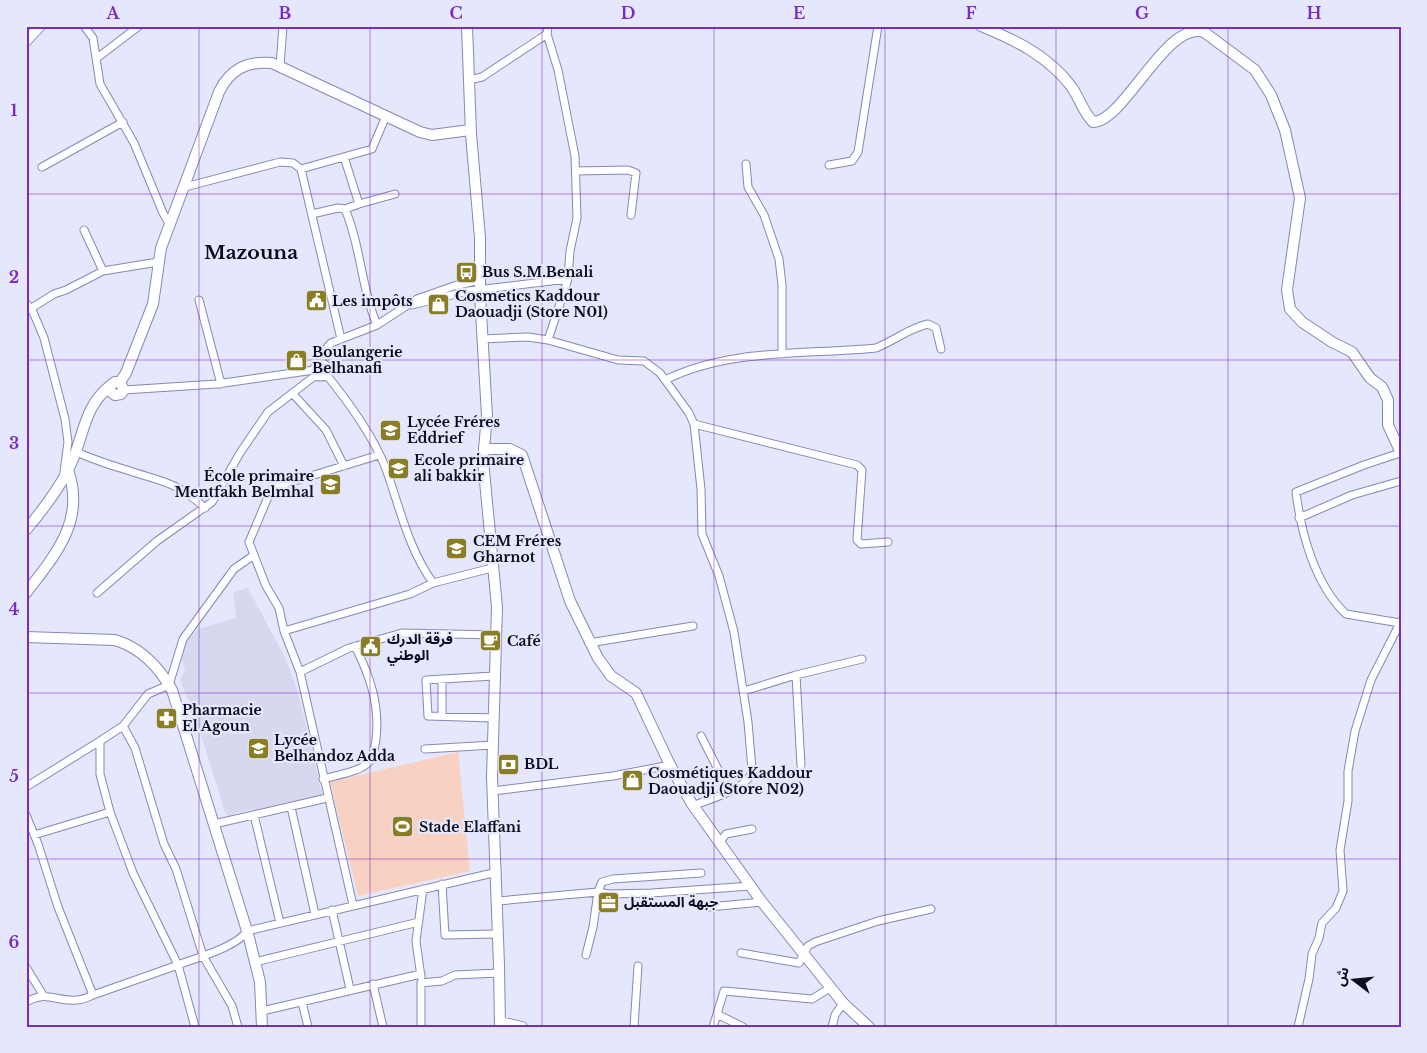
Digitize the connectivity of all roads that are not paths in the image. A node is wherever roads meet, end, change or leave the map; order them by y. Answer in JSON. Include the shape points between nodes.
{"nodes":[{"id":1,"x":40,"y":26,"type":"edge"},
{"id":2,"x":84,"y":26,"type":"edge"},
{"id":3,"x":139,"y":26,"type":"edge"},
{"id":4,"x":283,"y":26,"type":"edge"},
{"id":5,"x":466,"y":26,"type":"edge"},
{"id":6,"x":878,"y":26,"type":"edge"},
{"id":7,"x":981,"y":26,"type":"edge"},
{"id":8,"x":997,"y":29,"type":"edge"},
{"id":9,"x":547,"y":30,"type":"edge"},
{"id":10,"x":26,"y":41,"type":"edge"},
{"id":11,"x":97,"y":58,"type":"junction"},
{"id":12,"x":280,"y":66,"type":"junction"},
{"id":13,"x":469,"y":80,"type":"junction"},
{"id":14,"x":386,"y":116,"type":"junction"},
{"id":15,"x":123,"y":122,"type":"junction"},
{"id":16,"x":470,"y":130,"type":"junction"},
{"id":17,"x":344,"y":157,"type":"junction"},
{"id":18,"x":746,"y":164,"type":"dead end"},
{"id":19,"x":829,"y":165,"type":"dead end"},
{"id":20,"x":42,"y":167,"type":"dead end"},
{"id":21,"x":301,"y":168,"type":"junction"},
{"id":22,"x":576,"y":171,"type":"junction"},
{"id":23,"x":185,"y":187,"type":"junction"},
{"id":24,"x":394,"y":194,"type":"dead end"},
{"id":25,"x":360,"y":204,"type":"junction"},
{"id":26,"x":345,"y":209,"type":"junction"},
{"id":27,"x":312,"y":214,"type":"junction"},
{"id":28,"x":631,"y":215,"type":"dead end"},
{"id":29,"x":170,"y":224,"type":"junction"},
{"id":30,"x":84,"y":230,"type":"dead end"},
{"id":31,"x":158,"y":262,"type":"junction"},
{"id":32,"x":104,"y":271,"type":"junction"},
{"id":33,"x":568,"y":279,"type":"junction"},
{"id":34,"x":480,"y":285,"type":"junction"},
{"id":35,"x":199,"y":300,"type":"dead end"},
{"id":36,"x":28,"y":306,"type":"edge"},
{"id":37,"x":377,"y":325,"type":"junction"},
{"id":38,"x":341,"y":339,"type":"junction"},
{"id":39,"x":482,"y":339,"type":"junction"},
{"id":40,"x":548,"y":340,"type":"junction"},
{"id":41,"x":941,"y":349,"type":"dead end"},
{"id":42,"x":782,"y":354,"type":"junction"},
{"id":43,"x":321,"y":363,"type":"junction"},
{"id":44,"x":315,"y":372,"type":"junction"},
{"id":45,"x":326,"y":374,"type":"junction"},
{"id":46,"x":664,"y":380,"type":"junction"},
{"id":47,"x":221,"y":384,"type":"junction"},
{"id":48,"x":118,"y":388,"type":"junction"},
{"id":49,"x":292,"y":393,"type":"junction"},
{"id":50,"x":694,"y":424,"type":"junction"},
{"id":51,"x":484,"y":449,"type":"junction"},
{"id":52,"x":76,"y":452,"type":"junction"},
{"id":53,"x":1401,"y":453,"type":"edge"},
{"id":54,"x":379,"y":455,"type":"junction"},
{"id":55,"x":344,"y":466,"type":"junction"},
{"id":56,"x":66,"y":473,"type":"junction"},
{"id":57,"x":1401,"y":480,"type":"edge"},
{"id":58,"x":205,"y":508,"type":"junction"},
{"id":59,"x":1299,"y":518,"type":"junction"},
{"id":60,"x":26,"y":530,"type":"edge"},
{"id":61,"x":888,"y":542,"type":"dead end"},
{"id":62,"x":254,"y":555,"type":"junction"},
{"id":63,"x":492,"y":568,"type":"junction"},
{"id":64,"x":433,"y":583,"type":"junction"},
{"id":65,"x":97,"y":592,"type":"dead end"},
{"id":66,"x":26,"y":594,"type":"edge"},
{"id":67,"x":1400,"y":622,"type":"edge"},
{"id":68,"x":693,"y":626,"type":"dead end"},
{"id":69,"x":284,"y":631,"type":"junction"},
{"id":70,"x":496,"y":635,"type":"junction"},
{"id":71,"x":26,"y":637,"type":"edge"},
{"id":72,"x":589,"y":643,"type":"junction"},
{"id":73,"x":355,"y":646,"type":"junction"},
{"id":74,"x":862,"y":659,"type":"dead end"},
{"id":75,"x":300,"y":672,"type":"junction"},
{"id":76,"x":796,"y":675,"type":"junction"},
{"id":77,"x":494,"y":676,"type":"junction"},
{"id":78,"x":442,"y":679,"type":"junction"},
{"id":79,"x":170,"y":685,"type":"junction"},
{"id":80,"x":744,"y":691,"type":"junction"},
{"id":81,"x":442,"y":716,"type":"junction"},
{"id":82,"x":493,"y":718,"type":"junction"},
{"id":83,"x":123,"y":726,"type":"junction"},
{"id":84,"x":701,"y":736,"type":"dead end"},
{"id":85,"x":100,"y":741,"type":"junction"},
{"id":86,"x":493,"y":745,"type":"junction"},
{"id":87,"x":425,"y":750,"type":"dead end"},
{"id":88,"x":670,"y":765,"type":"junction"},
{"id":89,"x":802,"y":765,"type":"dead end"},
{"id":90,"x":323,"y":778,"type":"junction"},
{"id":91,"x":26,"y":787,"type":"edge"},
{"id":92,"x":493,"y":791,"type":"junction"},
{"id":93,"x":729,"y":791,"type":"junction"},
{"id":94,"x":327,"y":798,"type":"junction"},
{"id":95,"x":693,"y":806,"type":"junction"},
{"id":96,"x":290,"y":807,"type":"junction"},
{"id":97,"x":110,"y":812,"type":"junction"},
{"id":98,"x":254,"y":815,"type":"junction"},
{"id":99,"x":26,"y":816,"type":"edge"},
{"id":100,"x":214,"y":824,"type":"junction"},
{"id":101,"x":752,"y":829,"type":"dead end"},
{"id":102,"x":34,"y":835,"type":"junction"},
{"id":103,"x":720,"y":842,"type":"junction"},
{"id":104,"x":497,"y":872,"type":"junction"},
{"id":105,"x":701,"y":873,"type":"dead end"},
{"id":106,"x":442,"y":884,"type":"junction"},
{"id":107,"x":751,"y":886,"type":"junction"},
{"id":108,"x":423,"y":888,"type":"junction"},
{"id":109,"x":598,"y":892,"type":"junction"},
{"id":110,"x":498,"y":901,"type":"junction"},
{"id":111,"x":762,"y":902,"type":"junction"},
{"id":112,"x":353,"y":905,"type":"junction"},
{"id":113,"x":709,"y":906,"type":"dead end"},
{"id":114,"x":931,"y":909,"type":"dead end"},
{"id":115,"x":332,"y":910,"type":"junction"},
{"id":116,"x":315,"y":914,"type":"junction"},
{"id":117,"x":419,"y":922,"type":"junction"},
{"id":118,"x":280,"y":923,"type":"junction"},
{"id":119,"x":247,"y":930,"type":"junction"},
{"id":120,"x":498,"y":934,"type":"junction"},
{"id":121,"x":339,"y":941,"type":"junction"},
{"id":122,"x":742,"y":953,"type":"dead end"},
{"id":123,"x":586,"y":955,"type":"dead end"},
{"id":124,"x":203,"y":956,"type":"junction"},
{"id":125,"x":804,"y":956,"type":"junction"},
{"id":126,"x":255,"y":962,"type":"junction"},
{"id":127,"x":178,"y":965,"type":"junction"},
{"id":128,"x":638,"y":966,"type":"dead end"},
{"id":129,"x":26,"y":967,"type":"edge"},
{"id":130,"x":500,"y":973,"type":"junction"},
{"id":131,"x":421,"y":978,"type":"junction"},
{"id":132,"x":373,"y":984,"type":"junction"},
{"id":133,"x":830,"y":988,"type":"junction"},
{"id":134,"x":350,"y":989,"type":"junction"},
{"id":135,"x":43,"y":995,"type":"junction"},
{"id":136,"x":93,"y":995,"type":"junction"},
{"id":137,"x":26,"y":1002,"type":"edge"},
{"id":138,"x":302,"y":1002,"type":"junction"},
{"id":139,"x":843,"y":1003,"type":"junction"},
{"id":140,"x":262,"y":1012,"type":"junction"},
{"id":141,"x":717,"y":1014,"type":"junction"},
{"id":142,"x":500,"y":1025,"type":"edge"},
{"id":143,"x":195,"y":1027,"type":"edge"},
{"id":144,"x":238,"y":1027,"type":"edge"},
{"id":145,"x":262,"y":1027,"type":"edge"},
{"id":146,"x":308,"y":1027,"type":"edge"},
{"id":147,"x":382,"y":1027,"type":"edge"},
{"id":148,"x":421,"y":1027,"type":"edge"},
{"id":149,"x":522,"y":1027,"type":"edge"},
{"id":150,"x":634,"y":1027,"type":"edge"},
{"id":151,"x":713,"y":1027,"type":"edge"},
{"id":152,"x":743,"y":1027,"type":"edge"},
{"id":153,"x":832,"y":1027,"type":"edge"},
{"id":154,"x":869,"y":1027,"type":"edge"},
{"id":155,"x":1298,"y":1027,"type":"edge"}],
"edges":[{"from":1,"to":10,"type":"main road"},
{"from":2,"to":11,"type":"street","via":[[93,38]]},
{"from":3,"to":11,"type":"street"},
{"from":4,"to":12,"type":"street"},
{"from":5,"to":13,"type":"main road"},
{"from":6,"to":19,"type":"street","via":[[858,152],[852,161]]},
{"from":7,"to":8,"type":"main road"},
{"from":8,"to":53,"type":"main road","via":[[1030,48],[1058,72],[1074,90],[1093,122],[1101,120],[1122,101],[1176,40],[1196,30],[1204,32],[1255,70],[1275,104],[1297,177],[1300,198],[1287,290],[1290,309],[1302,322],[1352,352],[1370,378],[1382,387],[1388,400],[1388,425]]},
{"from":9,"to":13,"type":"street","via":[[482,77]]},
{"from":9,"to":22,"type":"street","via":[[558,70]]},
{"from":11,"to":15,"type":"street","via":[[100,84]]},
{"from":12,"to":14,"type":"main road"},
{"from":12,"to":23,"type":"main road","via":[[250,63],[232,72],[224,81]]},
{"from":13,"to":16,"type":"main road"},
{"from":14,"to":16,"type":"main road","via":[[432,135]]},
{"from":14,"to":17,"type":"street","via":[[372,149]]},
{"from":15,"to":20,"type":"street"},
{"from":15,"to":29,"type":"street"},
{"from":16,"to":34,"type":"main road","via":[[480,238]]},
{"from":17,"to":21,"type":"street"},
{"from":17,"to":25,"type":"street"},
{"from":18,"to":42,"type":"street","via":[[748,187],[764,215],[779,259]]},
{"from":21,"to":23,"type":"street","via":[[293,163],[280,162]]},
{"from":21,"to":27,"type":"street"},
{"from":22,"to":28,"type":"street","via":[[628,170],[636,173]]},
{"from":22,"to":33,"type":"street","via":[[577,218]]},
{"from":23,"to":29,"type":"main road"},
{"from":24,"to":25,"type":"street"},
{"from":25,"to":26,"type":"street"},
{"from":26,"to":27,"type":"street"},
{"from":26,"to":37,"type":"street","via":[[356,242],[368,302]]},
{"from":27,"to":38,"type":"street"},
{"from":29,"to":31,"type":"main road"},
{"from":30,"to":32,"type":"street"},
{"from":31,"to":32,"type":"street"},
{"from":31,"to":48,"type":"main road","via":[[153,304]]},
{"from":32,"to":36,"type":"street"},
{"from":33,"to":34,"type":"street","via":[[526,286]]},
{"from":33,"to":40,"type":"street"},
{"from":34,"to":37,"type":"street","via":[[412,305]]},
{"from":34,"to":39,"type":"main road"},
{"from":35,"to":47,"type":"street"},
{"from":36,"to":56,"type":"street","via":[[44,338],[65,419],[68,442]]},
{"from":37,"to":38,"type":"street"},
{"from":38,"to":43,"type":"street","via":[[324,351]]},
{"from":39,"to":40,"type":"street","via":[[528,337]]},
{"from":39,"to":51,"type":"main road","via":[[487,416]]},
{"from":40,"to":46,"type":"street","via":[[618,360],[644,361]]},
{"from":41,"to":42,"type":"street","via":[[936,328],[928,324],[915,327],[894,342],[876,348]]},
{"from":42,"to":46,"type":"street","via":[[722,360],[685,370]]},
{"from":43,"to":44,"type":"street","via":[[315,366]]},
{"from":43,"to":45,"type":"street","via":[[328,368]]},
{"from":44,"to":45,"type":"street","via":[[320,377]]},
{"from":44,"to":47,"type":"street"},
{"from":44,"to":49,"type":"street"},
{"from":45,"to":54,"type":"street"},
{"from":46,"to":50,"type":"street","via":[[679,396]]},
{"from":47,"to":48,"type":"street"},
{"from":48,"to":52,"type":"main road","via":[[92,406]]},
{"from":49,"to":55,"type":"street","via":[[326,430]]},
{"from":49,"to":58,"type":"street","via":[[268,412],[212,502]]},
{"from":50,"to":61,"type":"street","via":[[861,467],[857,540],[861,544]]},
{"from":50,"to":80,"type":"street","via":[[702,534],[729,609]]},
{"from":51,"to":63,"type":"main road"},
{"from":51,"to":72,"type":"main road","via":[[510,449],[522,455],[570,601]]},
{"from":52,"to":56,"type":"main road"},
{"from":52,"to":58,"type":"street","via":[[167,481],[190,494]]},
{"from":53,"to":59,"type":"street","via":[[1364,464],[1296,492]]},
{"from":54,"to":55,"type":"street"},
{"from":54,"to":64,"type":"street","via":[[420,564]]},
{"from":55,"to":62,"type":"street","via":[[271,490],[250,542]]},
{"from":56,"to":60,"type":"main road","via":[[46,506]]},
{"from":56,"to":66,"type":"main road","via":[[74,486],[72,518],[60,545]]},
{"from":57,"to":59,"type":"street","via":[[1352,495]]},
{"from":58,"to":65,"type":"street","via":[[157,541]]},
{"from":59,"to":67,"type":"street","via":[[1326,588],[1341,609],[1346,614]]},
{"from":62,"to":69,"type":"street","via":[[266,586],[280,608]]},
{"from":62,"to":79,"type":"street","via":[[234,569],[183,639]]},
{"from":63,"to":64,"type":"street"},
{"from":63,"to":70,"type":"main road","via":[[497,607]]},
{"from":64,"to":69,"type":"street","via":[[410,594]]},
{"from":67,"to":155,"type":"street","via":[[1371,680],[1355,732],[1340,850],[1343,891],[1336,908],[1322,923],[1312,954]]},
{"from":68,"to":72,"type":"street"},
{"from":69,"to":75,"type":"street"},
{"from":70,"to":73,"type":"street","via":[[402,633]]},
{"from":70,"to":77,"type":"main road"},
{"from":71,"to":79,"type":"main road","via":[[115,640],[129,644],[147,657]]},
{"from":72,"to":88,"type":"main road","via":[[611,676],[636,692]]},
{"from":73,"to":75,"type":"street"},
{"from":73,"to":90,"type":"street","via":[[374,692],[378,721],[374,749],[369,761],[358,769]]},
{"from":74,"to":76,"type":"street"},
{"from":75,"to":90,"type":"street"},
{"from":76,"to":80,"type":"street"},
{"from":76,"to":89,"type":"street"},
{"from":77,"to":78,"type":"street"},
{"from":77,"to":82,"type":"main road"},
{"from":78,"to":81,"type":"street"},
{"from":78,"to":81,"type":"street","via":[[426,680],[428,716]]},
{"from":79,"to":83,"type":"street","via":[[148,694]]},
{"from":79,"to":100,"type":"main road"},
{"from":80,"to":93,"type":"street","via":[[752,775],[746,783]]},
{"from":81,"to":82,"type":"street"},
{"from":82,"to":86,"type":"main road"},
{"from":83,"to":85,"type":"street"},
{"from":83,"to":124,"type":"street","via":[[135,748]]},
{"from":84,"to":93,"type":"street"},
{"from":85,"to":91,"type":"street"},
{"from":85,"to":97,"type":"street","via":[[100,774]]},
{"from":86,"to":87,"type":"street"},
{"from":86,"to":92,"type":"main road"},
{"from":88,"to":92,"type":"street","via":[[613,776]]},
{"from":88,"to":95,"type":"main road"},
{"from":90,"to":94,"type":"street"},
{"from":92,"to":104,"type":"main road"},
{"from":93,"to":95,"type":"street"},
{"from":94,"to":96,"type":"street"},
{"from":94,"to":112,"type":"street"},
{"from":95,"to":103,"type":"main road"},
{"from":96,"to":98,"type":"street"},
{"from":96,"to":116,"type":"street"},
{"from":97,"to":102,"type":"street"},
{"from":97,"to":127,"type":"street","via":[[133,873]]},
{"from":98,"to":100,"type":"street"},
{"from":98,"to":118,"type":"street"},
{"from":99,"to":102,"type":"street"},
{"from":100,"to":119,"type":"main road"},
{"from":101,"to":103,"type":"street","via":[[726,834]]},
{"from":102,"to":136,"type":"street"},
{"from":103,"to":107,"type":"main road"},
{"from":104,"to":106,"type":"street"},
{"from":104,"to":110,"type":"main road"},
{"from":105,"to":109,"type":"street","via":[[606,880]]},
{"from":106,"to":108,"type":"street"},
{"from":106,"to":120,"type":"street","via":[[445,935]]},
{"from":107,"to":109,"type":"street","via":[[652,893]]},
{"from":107,"to":111,"type":"main road"},
{"from":108,"to":112,"type":"street"},
{"from":108,"to":117,"type":"street"},
{"from":109,"to":110,"type":"street"},
{"from":109,"to":123,"type":"street"},
{"from":110,"to":120,"type":"main road"},
{"from":111,"to":113,"type":"street"},
{"from":111,"to":125,"type":"main road"},
{"from":112,"to":115,"type":"street"},
{"from":114,"to":125,"type":"street","via":[[878,921],[815,942],[808,946]]},
{"from":115,"to":116,"type":"street"},
{"from":115,"to":121,"type":"street"},
{"from":116,"to":118,"type":"street"},
{"from":117,"to":121,"type":"street"},
{"from":117,"to":131,"type":"street","via":[[416,942]]},
{"from":118,"to":119,"type":"street"},
{"from":119,"to":124,"type":"street","via":[[243,937]]},
{"from":119,"to":126,"type":"main road"},
{"from":120,"to":130,"type":"main road"},
{"from":121,"to":126,"type":"street"},
{"from":121,"to":134,"type":"street"},
{"from":122,"to":125,"type":"street","via":[[795,963]]},
{"from":124,"to":127,"type":"street"},
{"from":124,"to":144,"type":"street","via":[[232,1006]]},
{"from":125,"to":133,"type":"main road"},
{"from":126,"to":140,"type":"main road"},
{"from":127,"to":136,"type":"street"},
{"from":127,"to":143,"type":"street"},
{"from":128,"to":150,"type":"street"},
{"from":129,"to":135,"type":"street"},
{"from":130,"to":131,"type":"street","via":[[455,975],[442,981]]},
{"from":130,"to":142,"type":"main road"},
{"from":131,"to":132,"type":"street"},
{"from":131,"to":148,"type":"street"},
{"from":132,"to":134,"type":"street"},
{"from":132,"to":147,"type":"street"},
{"from":133,"to":139,"type":"main road"},
{"from":133,"to":141,"type":"street","via":[[812,999],[724,991]]},
{"from":134,"to":138,"type":"street"},
{"from":135,"to":136,"type":"street","via":[[78,1000]]},
{"from":135,"to":137,"type":"street"},
{"from":138,"to":140,"type":"street"},
{"from":138,"to":146,"type":"street"},
{"from":139,"to":153,"type":"street"},
{"from":139,"to":154,"type":"main road"},
{"from":140,"to":145,"type":"main road"},
{"from":141,"to":151,"type":"street"},
{"from":141,"to":152,"type":"street"},
{"from":142,"to":149,"type":"main road"}]}
